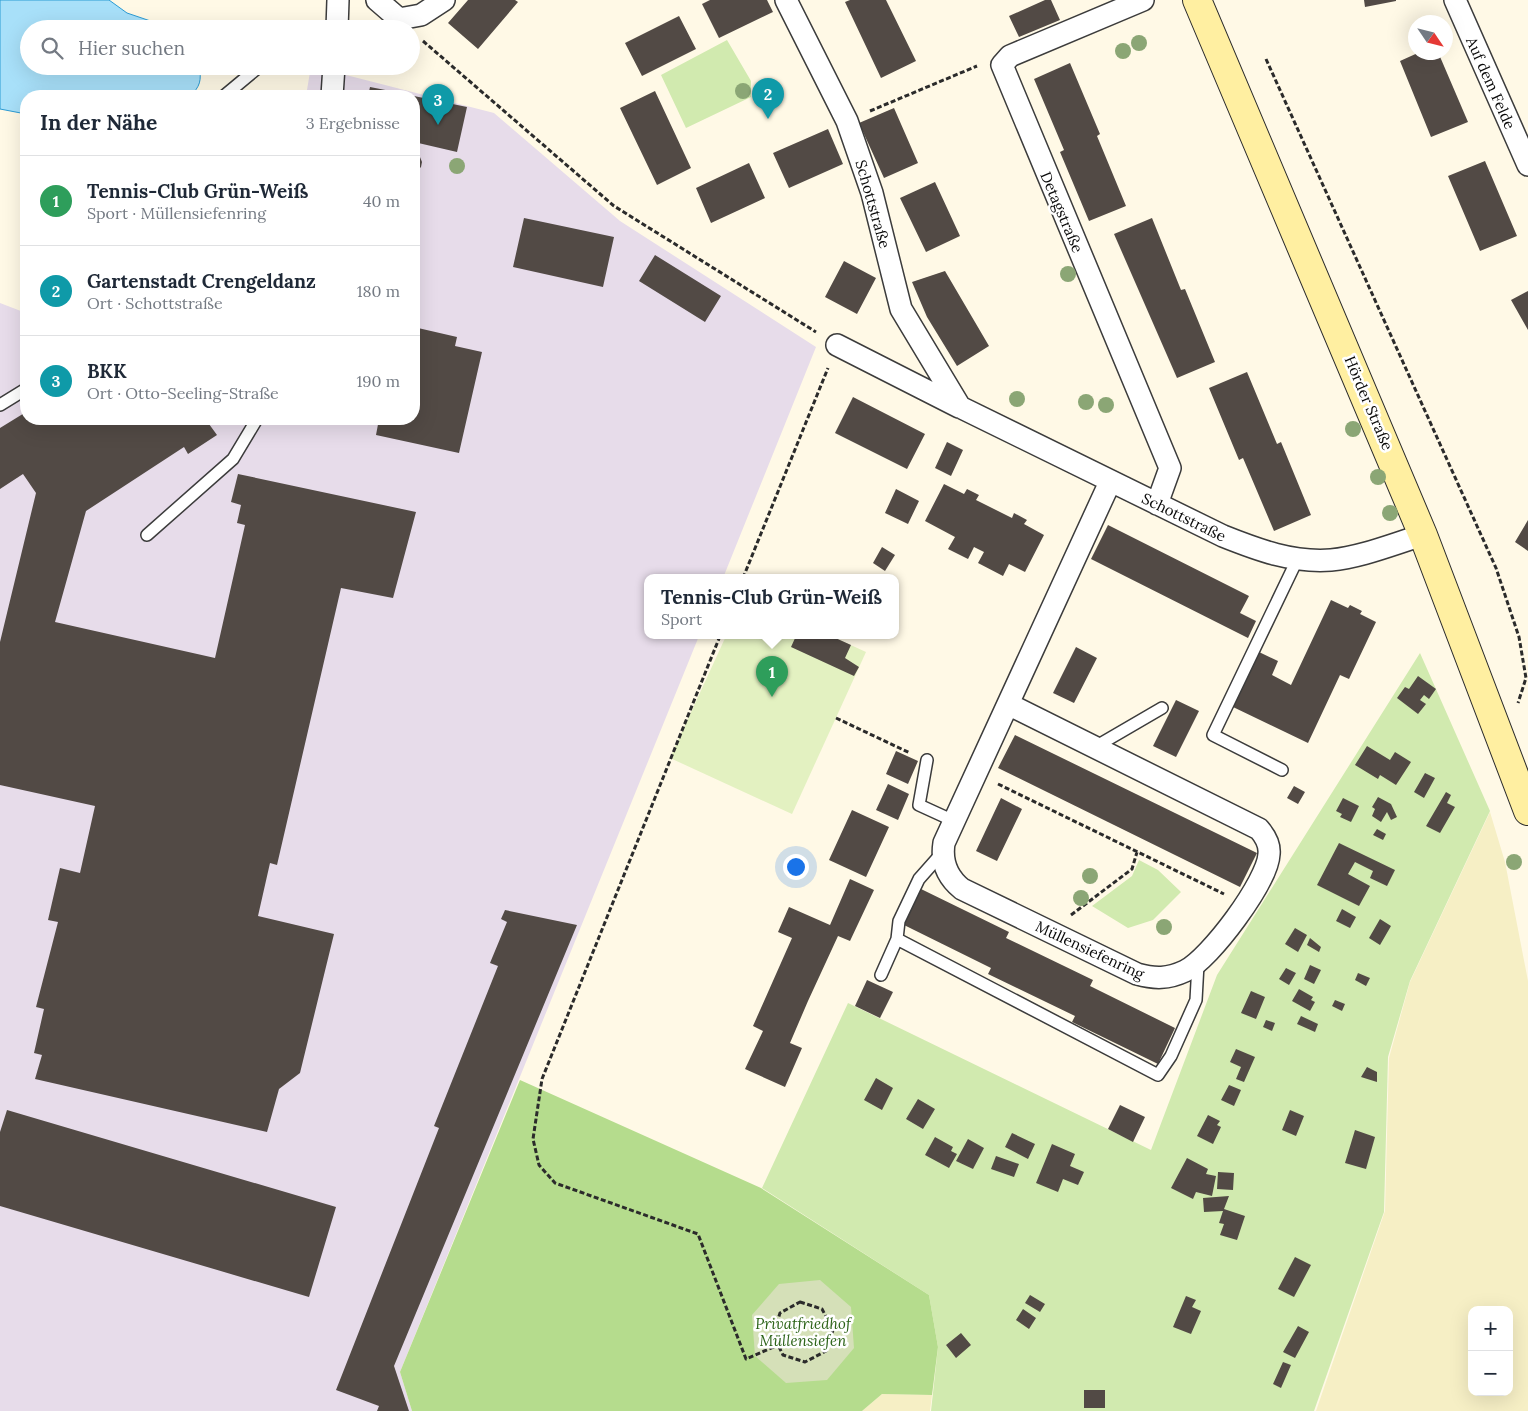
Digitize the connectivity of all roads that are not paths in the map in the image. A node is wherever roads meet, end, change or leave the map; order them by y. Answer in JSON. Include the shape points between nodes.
{"nodes":[{"id":1,"x":338,"y":0,"type":"edge"},
{"id":2,"x":377,"y":0,"type":"edge"},
{"id":3,"x":444,"y":0,"type":"edge"},
{"id":4,"x":786,"y":0,"type":"edge"},
{"id":5,"x":1143,"y":0,"type":"edge"},
{"id":6,"x":1198,"y":0,"type":"edge"},
{"id":7,"x":1455,"y":0,"type":"edge"},
{"id":8,"x":337,"y":20,"type":"edge"},
{"id":9,"x":249,"y":75,"type":"edge"},
{"id":10,"x":333,"y":75,"type":"edge"},
{"id":11,"x":231,"y":90,"type":"edge"},
{"id":12,"x":332,"y":90,"type":"edge"},
{"id":13,"x":1528,"y":165,"type":"edge"},
{"id":14,"x":837,"y":345,"type":"road end"},
{"id":15,"x":20,"y":393,"type":"edge"},
{"id":16,"x":0,"y":405,"type":"edge"},
{"id":17,"x":960,"y":407,"type":"junction"},
{"id":18,"x":253,"y":425,"type":"edge"},
{"id":19,"x":1110,"y":482,"type":"junction"},
{"id":20,"x":1157,"y":504,"type":"junction"},
{"id":21,"x":147,"y":535,"type":"dead end"},
{"id":22,"x":1423,"y":535,"type":"junction"},
{"id":23,"x":1297,"y":560,"type":"junction"},
{"id":24,"x":1008,"y":704,"type":"junction"},
{"id":25,"x":1162,"y":708,"type":"dead end"},
{"id":26,"x":1095,"y":747,"type":"junction"},
{"id":27,"x":927,"y":760,"type":"road end"},
{"id":28,"x":1282,"y":770,"type":"dead end"},
{"id":29,"x":1528,"y":811,"type":"edge"},
{"id":30,"x":954,"y":821,"type":"junction"},
{"id":31,"x":942,"y":853,"type":"junction"},
{"id":32,"x":897,"y":939,"type":"junction"},
{"id":33,"x":1198,"y":964,"type":"junction"},
{"id":34,"x":881,"y":975,"type":"dead end"}],
"edges":[{"from":1,"to":8,"type":"street"},
{"from":2,"to":3,"type":"street","via":[[398,19],[421,16]]},
{"from":4,"to":17,"type":"street","name":"Schottstraße","via":[[847,121],[872,193],[901,309]]},
{"from":5,"to":20,"type":"street","name":"Detagstraße","via":[[1010,56],[1002,65],[1170,468]]},
{"from":6,"to":22,"type":"main road","name":"Hörder Straße"},
{"from":7,"to":13,"type":"street","name":"Auf dem Felde"},
{"from":9,"to":11,"type":"lane"},
{"from":10,"to":12,"type":"street"},
{"from":14,"to":17,"type":"street","name":"Schottstraße"},
{"from":15,"to":16,"type":"lane"},
{"from":17,"to":19,"type":"street","name":"Schottstraße"},
{"from":18,"to":21,"type":"lane","via":[[233,459]]},
{"from":19,"to":20,"type":"street","name":"Schottstraße"},
{"from":19,"to":24,"type":"street"},
{"from":20,"to":23,"type":"street","name":"Schottstraße","via":[[1260,551]]},
{"from":22,"to":23,"type":"street","name":"Schottstraße","via":[[1331,560]]},
{"from":22,"to":29,"type":"main road","name":"Hörder Straße"},
{"from":23,"to":28,"type":"lane","via":[[1213,735]]},
{"from":24,"to":26,"type":"street","name":"Müllensiefenring"},
{"from":24,"to":30,"type":"street"},
{"from":25,"to":26,"type":"lane"},
{"from":26,"to":33,"type":"street","name":"Müllensiefenring","via":[[1259,829],[1265,837],[1269,854],[1256,886],[1229,928]]},
{"from":27,"to":30,"type":"lane","via":[[918,805]]},
{"from":30,"to":31,"type":"street"},
{"from":31,"to":32,"type":"lane","via":[[919,879],[899,921]]},
{"from":31,"to":33,"type":"street","name":"Müllensiefenring","via":[[950,877],[962,889],[1150,978],[1162,979]]},
{"from":32,"to":33,"type":"lane","via":[[1158,1075],[1171,1056],[1196,1000]]},
{"from":32,"to":34,"type":"lane"}]}
